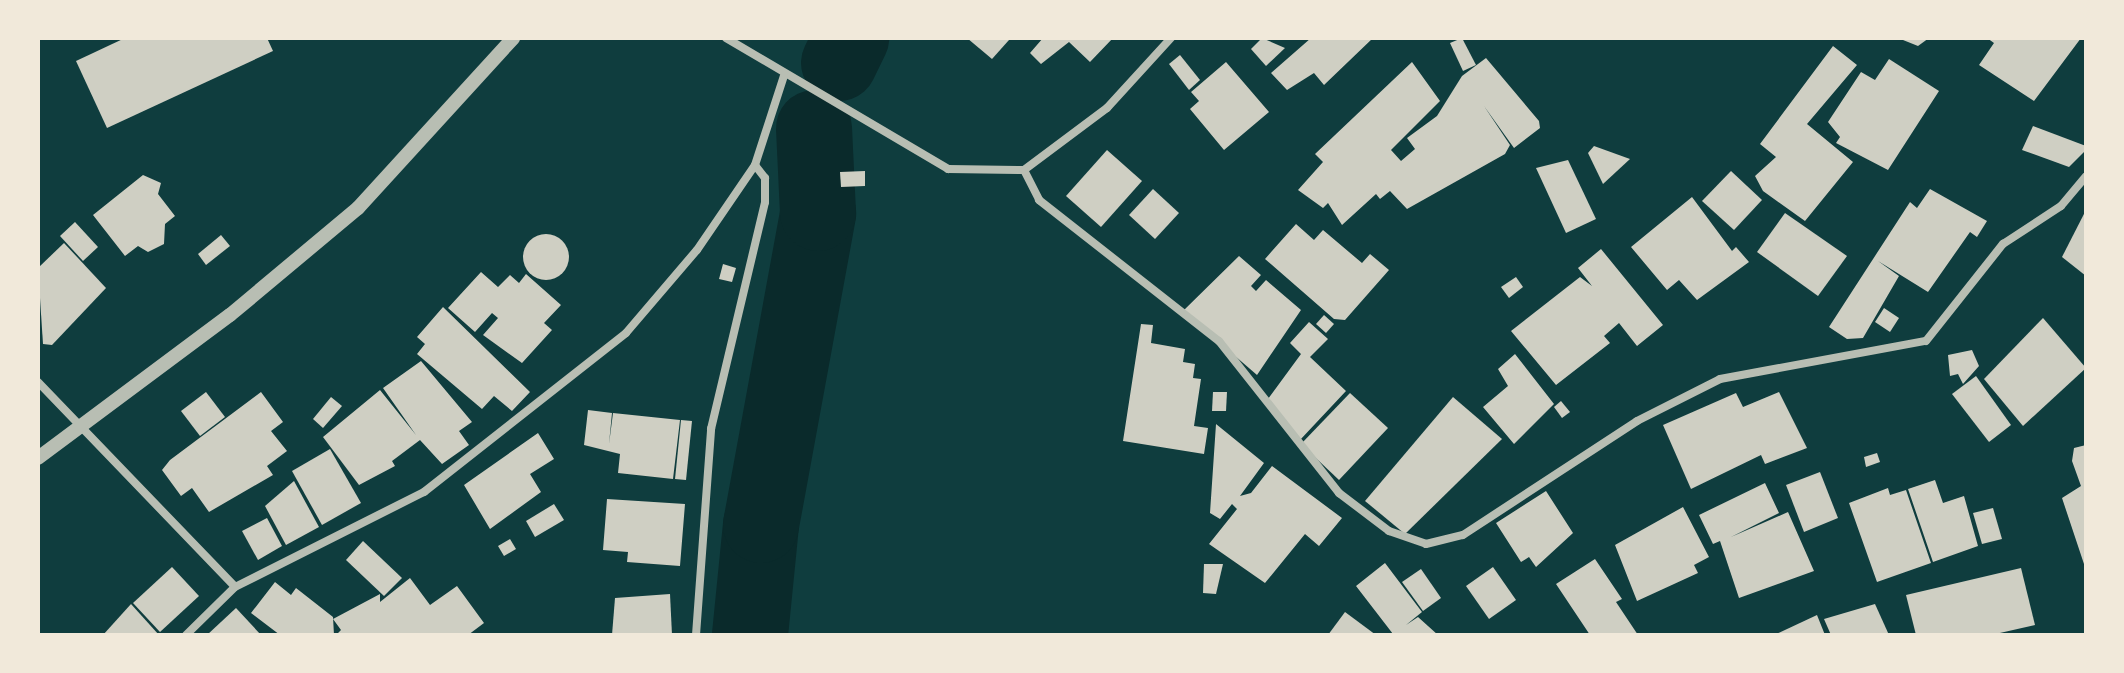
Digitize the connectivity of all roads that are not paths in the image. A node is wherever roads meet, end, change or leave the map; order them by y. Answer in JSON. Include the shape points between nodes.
{"nodes":[{"id":1,"x":513,"y":38,"type":"edge"},
{"id":2,"x":726,"y":38,"type":"edge"},
{"id":3,"x":1171,"y":38,"type":"edge"},
{"id":4,"x":784,"y":76,"type":"junction"},
{"id":5,"x":755,"y":165,"type":"junction"},
{"id":6,"x":1024,"y":170,"type":"junction"},
{"id":7,"x":2086,"y":176,"type":"edge"},
{"id":8,"x":38,"y":382,"type":"edge"},
{"id":9,"x":82,"y":429,"type":"junction"},
{"id":10,"x":38,"y":458,"type":"edge"},
{"id":11,"x":235,"y":587,"type":"junction"},
{"id":12,"x":186,"y":635,"type":"edge"},
{"id":13,"x":696,"y":635,"type":"edge"}],
"edges":[{"from":1,"to":9,"type":"street","via":[[358,208]]},
{"from":2,"to":4,"type":"street"},
{"from":3,"to":6,"type":"street","via":[[1107,108]]},
{"from":4,"to":5,"type":"street"},
{"from":4,"to":6,"type":"street","via":[[948,169]]},
{"from":5,"to":11,"type":"street","via":[[697,250],[626,333],[533,409],[424,492]]},
{"from":5,"to":13,"type":"street","via":[[765,178],[765,202],[711,429]]},
{"from":6,"to":7,"type":"street","via":[[1039,200],[1219,341],[1339,493],[1389,531],[1426,544],[1463,535],[1637,421],[1720,379],[1926,341],[2003,244],[2061,206]]},
{"from":8,"to":9,"type":"street"},
{"from":9,"to":10,"type":"street"},
{"from":9,"to":11,"type":"street"},
{"from":11,"to":12,"type":"street"}]}
